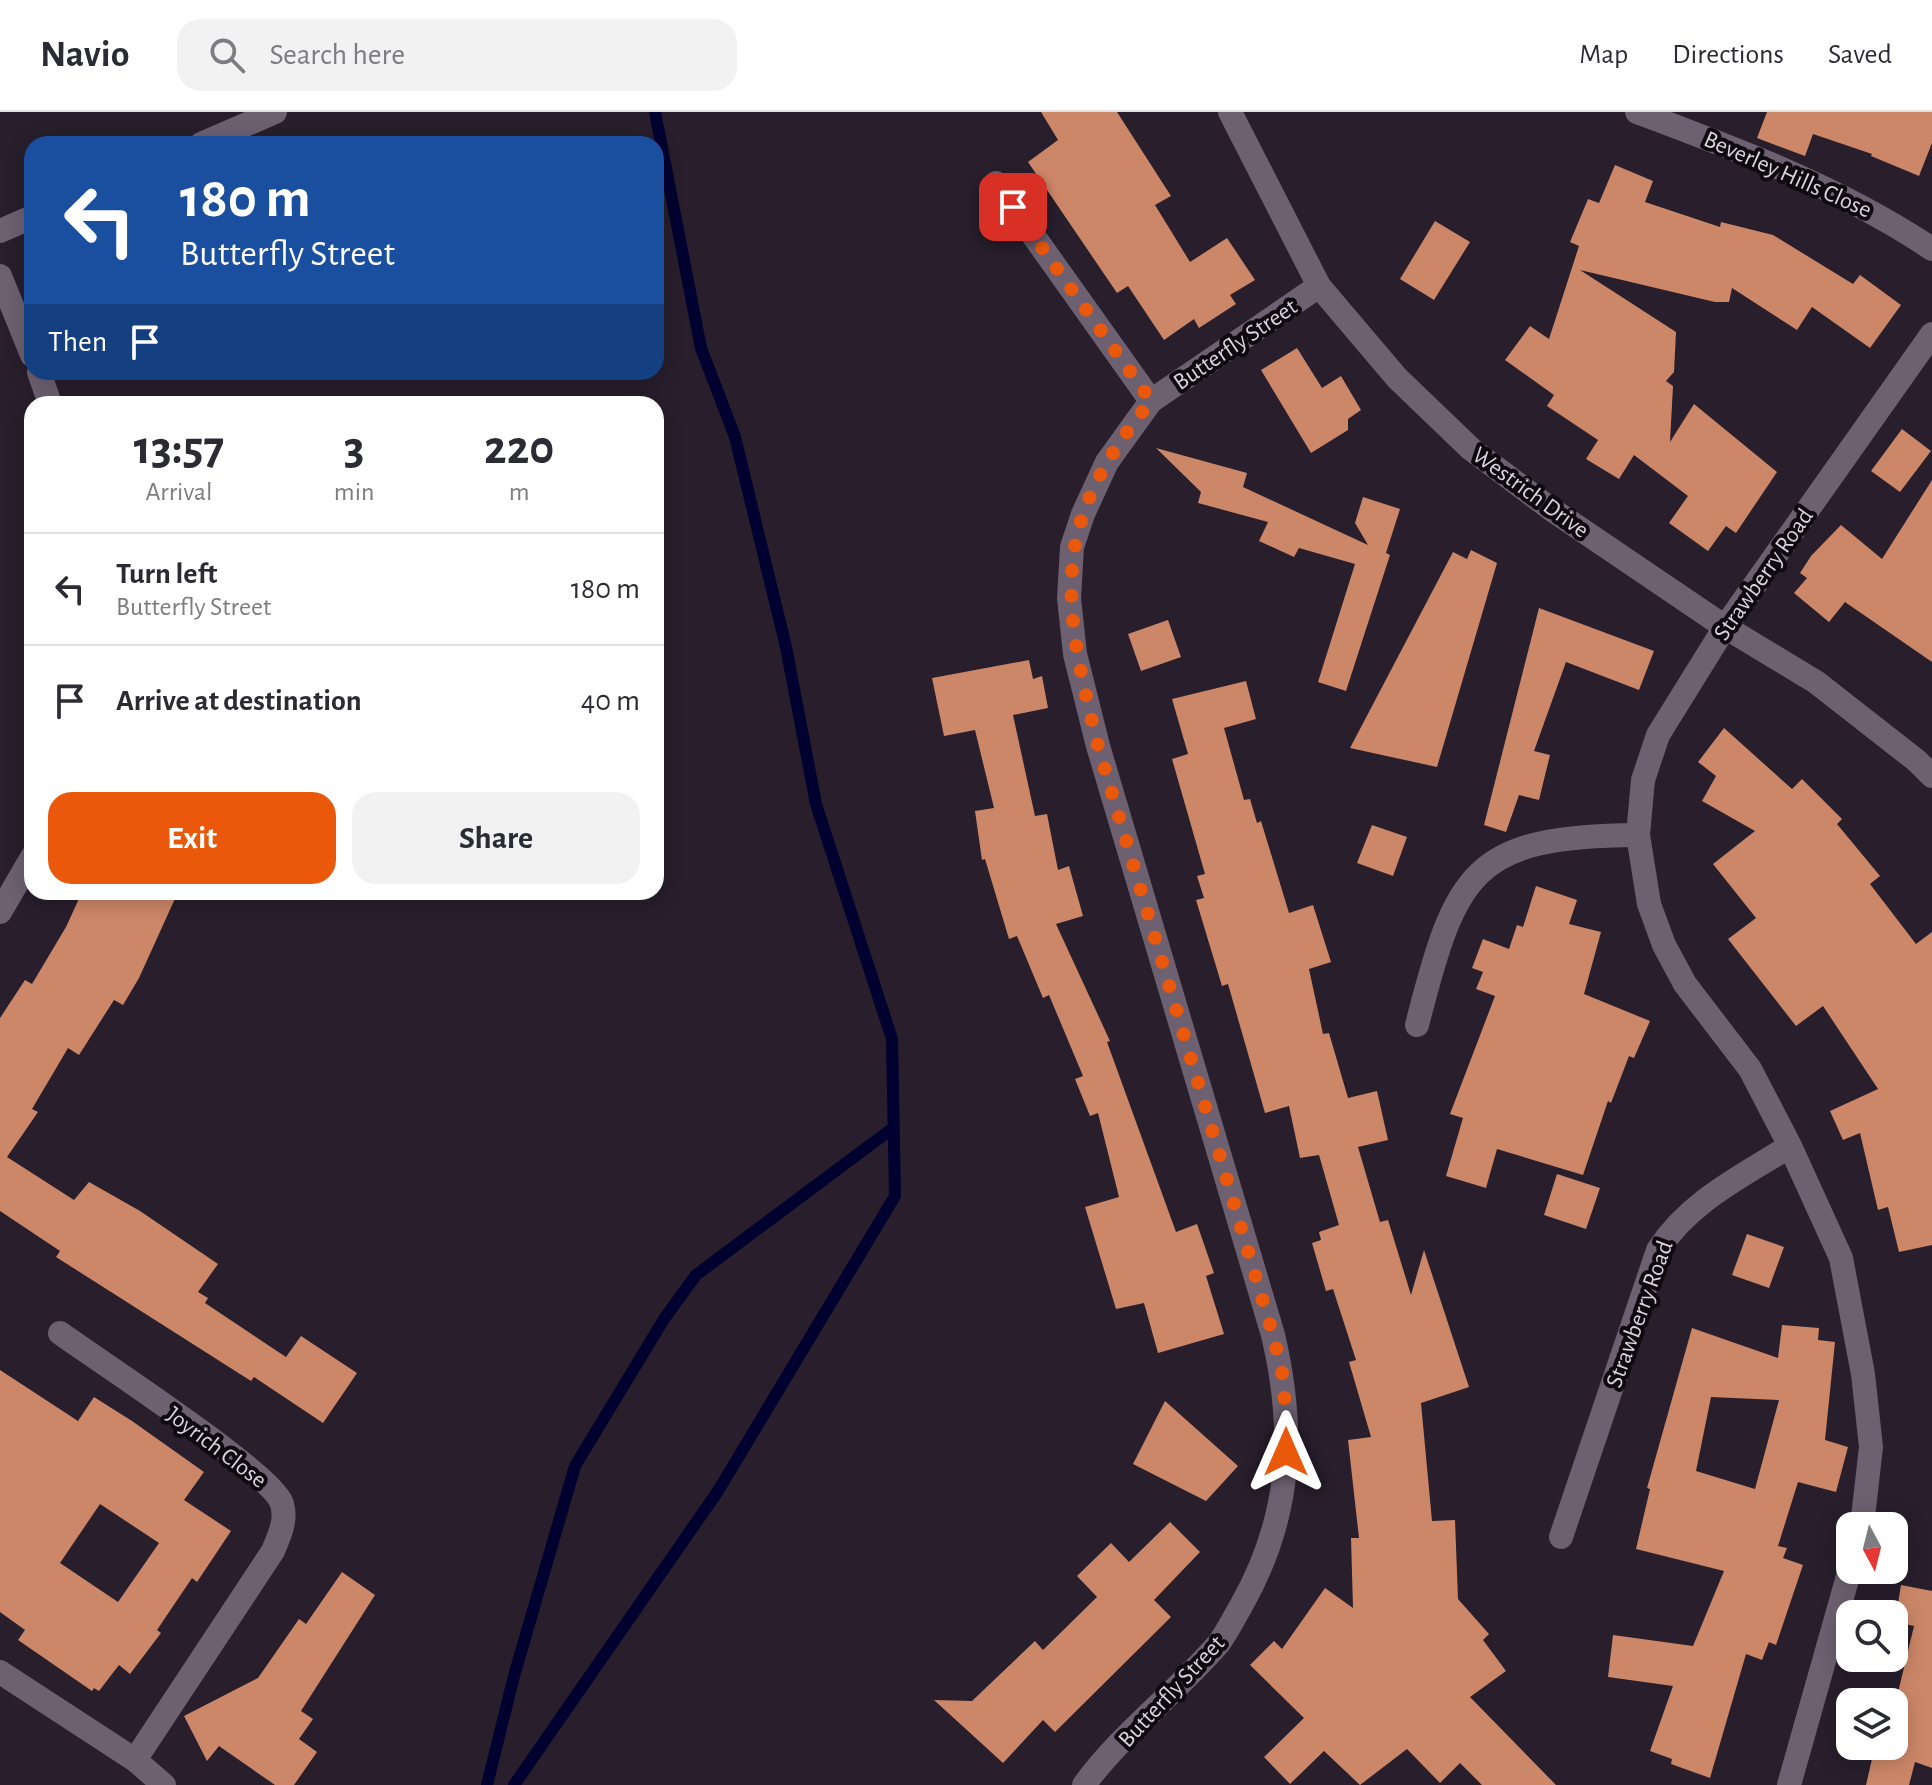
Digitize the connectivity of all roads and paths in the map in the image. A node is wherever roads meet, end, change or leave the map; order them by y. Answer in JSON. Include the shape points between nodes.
{"nodes":[{"id":1,"x":275,"y":112,"type":"edge"},
{"id":2,"x":1230,"y":112,"type":"edge"},
{"id":3,"x":1637,"y":112,"type":"edge"},
{"id":4,"x":220,"y":136,"type":"edge"},
{"id":5,"x":996,"y":183,"type":"dead end"},
{"id":6,"x":24,"y":220,"type":"edge"},
{"id":7,"x":0,"y":231,"type":"edge"},
{"id":8,"x":1932,"y":249,"type":"edge"},
{"id":9,"x":0,"y":276,"type":"edge"},
{"id":10,"x":1319,"y":286,"type":"junction"},
{"id":11,"x":1932,"y":334,"type":"edge"},
{"id":12,"x":24,"y":335,"type":"edge"},
{"id":13,"x":1151,"y":401,"type":"junction"},
{"id":14,"x":1725,"y":627,"type":"junction"},
{"id":15,"x":1932,"y":776,"type":"edge"},
{"id":16,"x":1638,"y":835,"type":"junction"},
{"id":17,"x":24,"y":871,"type":"edge"},
{"id":18,"x":0,"y":912,"type":"edge"},
{"id":19,"x":1417,"y":1025,"type":"dead end"},
{"id":20,"x":1790,"y":1146,"type":"junction"},
{"id":21,"x":60,"y":1333,"type":"dead end"},
{"id":22,"x":1864,"y":1512,"type":"edge"},
{"id":23,"x":1561,"y":1537,"type":"dead end"},
{"id":24,"x":1846,"y":1584,"type":"edge"},
{"id":25,"x":0,"y":1672,"type":"edge"},
{"id":26,"x":135,"y":1760,"type":"junction"},
{"id":27,"x":164,"y":1785,"type":"edge"},
{"id":28,"x":1084,"y":1785,"type":"edge"},
{"id":29,"x":1789,"y":1785,"type":"edge"}],
"edges":[{"from":1,"to":4,"type":"street"},
{"from":2,"to":10,"type":"street","name":"Westrich Drive"},
{"from":3,"to":8,"type":"street","name":"Beverley Hills Close","via":[[1738,149],[1879,214]]},
{"from":5,"to":13,"type":"street","name":"Butterfly Street"},
{"from":6,"to":7,"type":"street"},
{"from":9,"to":12,"type":"street"},
{"from":10,"to":13,"type":"street","name":"Butterfly Street"},
{"from":10,"to":14,"type":"street","name":"Westrich Drive","via":[[1397,378],[1471,449]]},
{"from":11,"to":14,"type":"street","name":"Strawberry Road"},
{"from":13,"to":28,"type":"street","name":"Butterfly Street","via":[[1107,462],[1072,547],[1069,598],[1075,654],[1273,1335],[1284,1381],[1287,1429],[1283,1499],[1265,1562],[1245,1598],[1220,1641]]},
{"from":14,"to":15,"type":"street","name":"Westrich Drive","via":[[1816,682]]},
{"from":14,"to":16,"type":"street","name":"Strawberry Road","via":[[1658,735],[1643,780]]},
{"from":16,"to":19,"type":"street","via":[[1591,835],[1525,845],[1474,877],[1447,920]]},
{"from":16,"to":20,"type":"street","name":"Strawberry Road","via":[[1649,904],[1664,945],[1685,984],[1750,1069]]},
{"from":17,"to":18,"type":"street"},
{"from":20,"to":22,"type":"street","name":"Strawberry Road","via":[[1841,1258],[1871,1447]]},
{"from":20,"to":23,"type":"street","name":"Strawberry Road","via":[[1688,1213],[1658,1250]]},
{"from":21,"to":26,"type":"street","name":"Joyrich Close","via":[[253,1470],[282,1503],[284,1521],[273,1551]]},
{"from":24,"to":29,"type":"street"},
{"from":25,"to":26,"type":"street"},
{"from":26,"to":27,"type":"street"}]}
